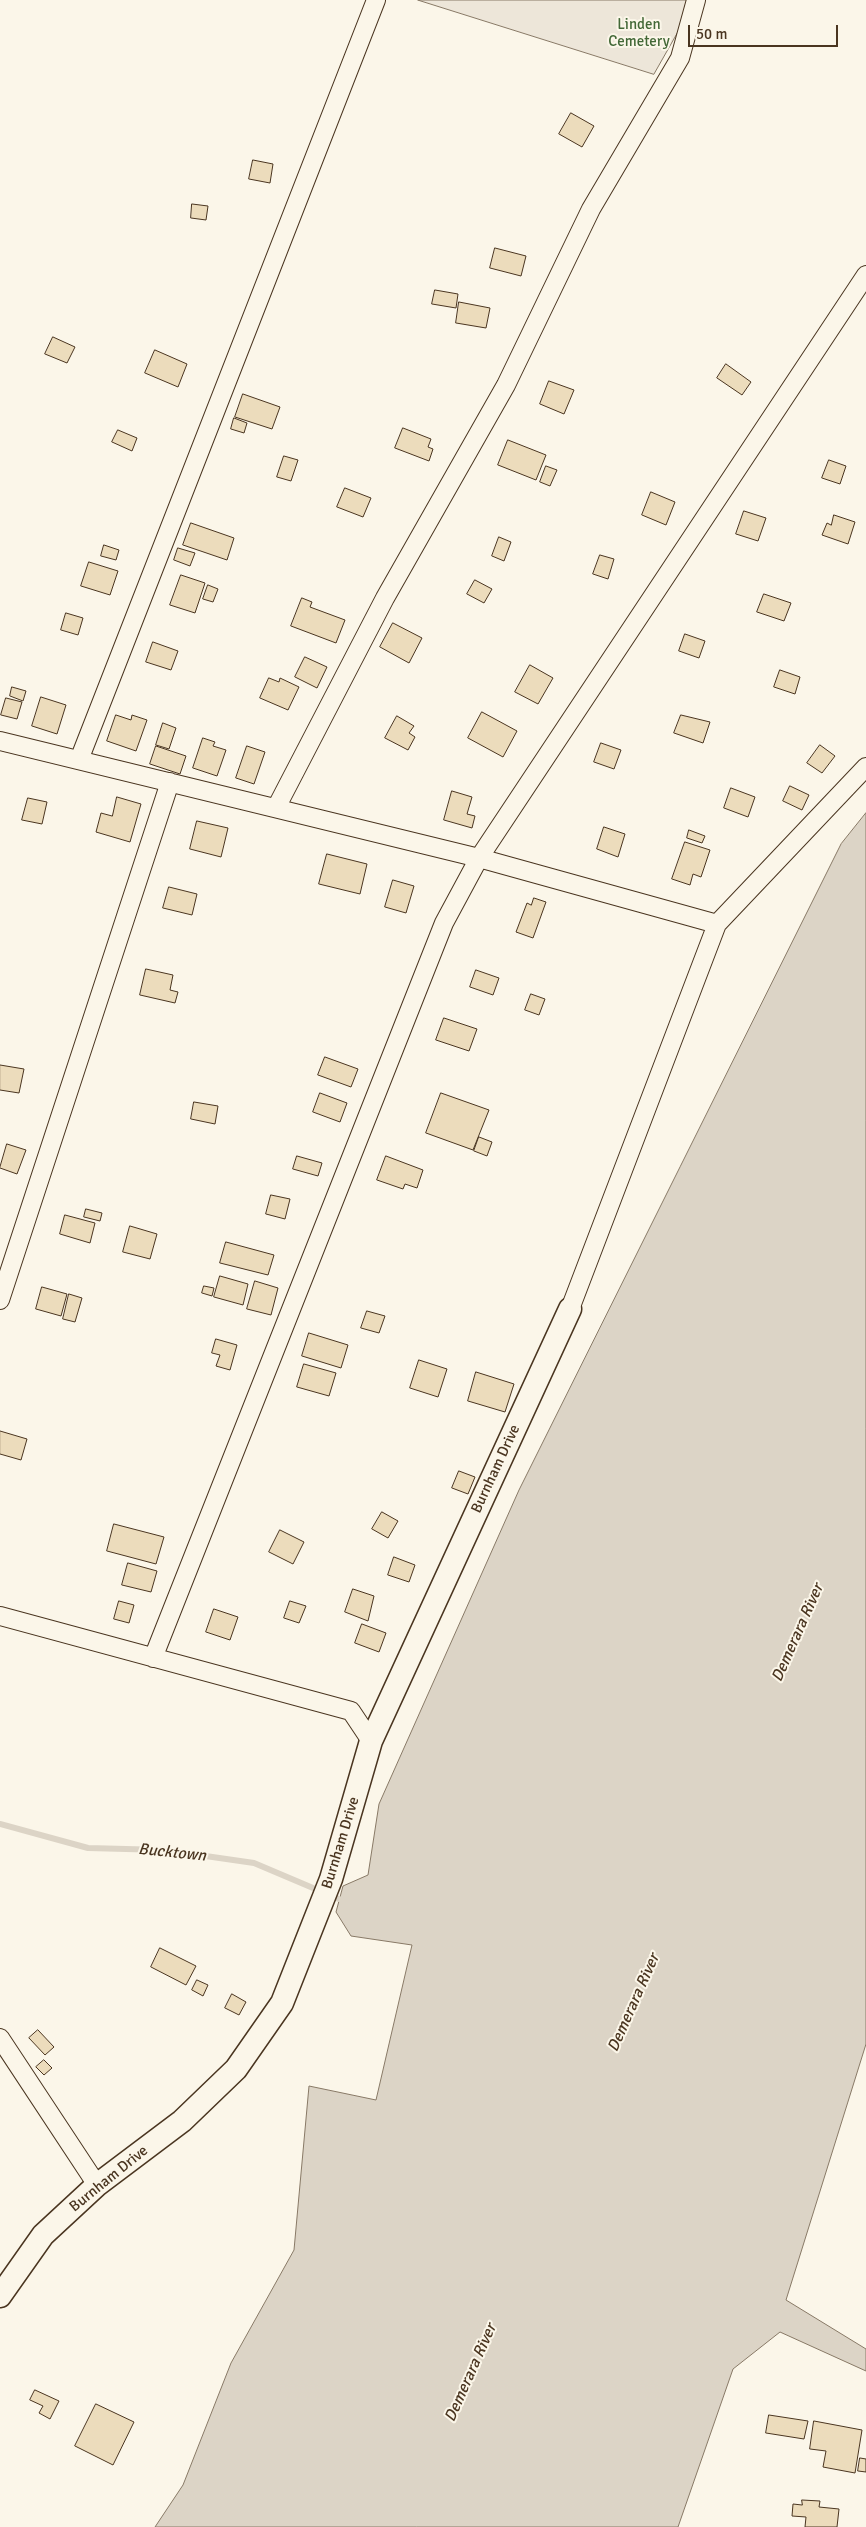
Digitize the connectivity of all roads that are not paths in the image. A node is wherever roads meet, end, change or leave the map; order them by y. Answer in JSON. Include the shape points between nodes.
{"nodes":[{"id":1,"x":376,"y":0,"type":"edge"},
{"id":2,"x":696,"y":0,"type":"edge"},
{"id":3,"x":866,"y":275,"type":"edge"},
{"id":4,"x":0,"y":742,"type":"edge"},
{"id":5,"x":79,"y":760,"type":"junction"},
{"id":6,"x":866,"y":767,"type":"edge"},
{"id":7,"x":170,"y":782,"type":"junction"},
{"id":8,"x":276,"y":808,"type":"junction"},
{"id":9,"x":479,"y":858,"type":"junction"},
{"id":10,"x":718,"y":924,"type":"junction"},
{"id":11,"x":0,"y":1300,"type":"edge"},
{"id":12,"x":570,"y":1309,"type":"joint"},
{"id":13,"x":0,"y":1616,"type":"edge"},
{"id":14,"x":153,"y":1658,"type":"junction"},
{"id":15,"x":371,"y":1741,"type":"junction"},
{"id":16,"x":0,"y":2038,"type":"edge"},
{"id":17,"x":97,"y":2185,"type":"junction"},
{"id":18,"x":0,"y":2296,"type":"edge"}],
"edges":[{"from":1,"to":5,"type":"street"},
{"from":2,"to":8,"type":"street","via":[[680,58],[590,209],[506,385],[385,598]]},
{"from":3,"to":9,"type":"street"},
{"from":4,"to":5,"type":"street"},
{"from":5,"to":7,"type":"street"},
{"from":6,"to":10,"type":"street"},
{"from":7,"to":8,"type":"street"},
{"from":7,"to":11,"type":"street"},
{"from":8,"to":9,"type":"street"},
{"from":9,"to":10,"type":"street"},
{"from":9,"to":14,"type":"street","via":[[444,923]]},
{"from":10,"to":12,"type":"street"},
{"from":12,"to":15,"type":"street","name":"Burnham Drive"},
{"from":13,"to":14,"type":"street"},
{"from":14,"to":15,"type":"street","via":[[351,1711]]},
{"from":15,"to":17,"type":"street","name":"Burnham Drive","via":[[331,1879],[282,2004],[236,2070],[182,2121]]},
{"from":16,"to":17,"type":"street"},
{"from":17,"to":18,"type":"street","name":"Burnham Drive","via":[[43,2235]]}]}
